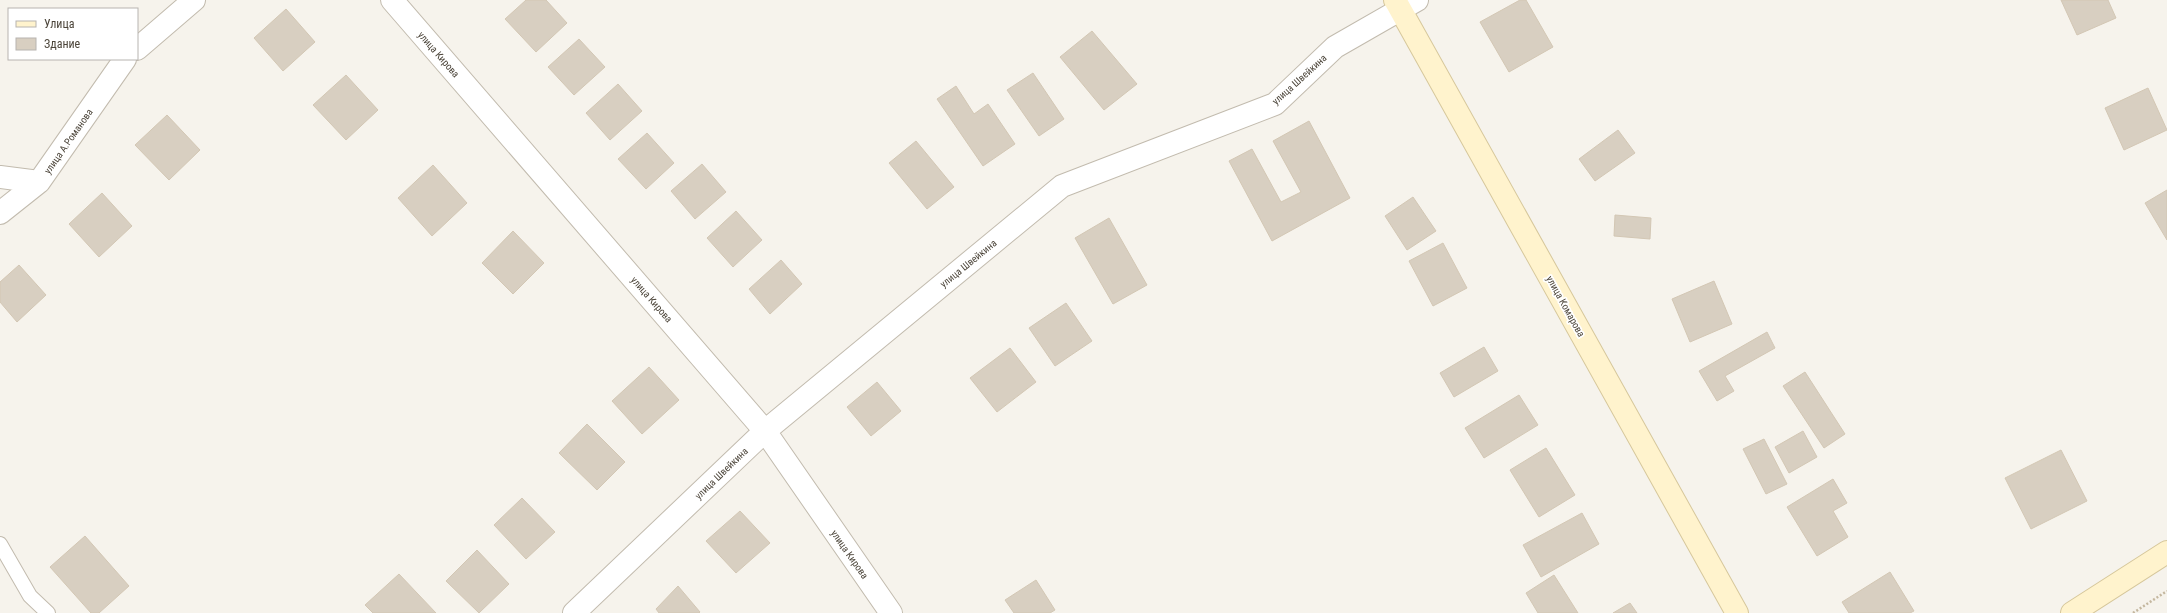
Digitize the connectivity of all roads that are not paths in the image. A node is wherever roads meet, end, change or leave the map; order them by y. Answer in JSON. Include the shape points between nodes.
{"nodes":[{"id":1,"x":194,"y":0,"type":"edge"},
{"id":2,"x":392,"y":0,"type":"edge"},
{"id":3,"x":1404,"y":3,"type":"edge"},
{"id":4,"x":138,"y":48,"type":"edge"},
{"id":5,"x":125,"y":60,"type":"edge"},
{"id":6,"x":0,"y":178,"type":"edge"},
{"id":7,"x":39,"y":182,"type":"junction"},
{"id":8,"x":0,"y":213,"type":"edge"},
{"id":9,"x":765,"y":431,"type":"junction"},
{"id":10,"x":0,"y":544,"type":"edge"},
{"id":11,"x":2167,"y":552,"type":"edge"},
{"id":12,"x":48,"y":613,"type":"edge"},
{"id":13,"x":574,"y":613,"type":"edge"},
{"id":14,"x":891,"y":613,"type":"edge"},
{"id":15,"x":1737,"y":613,"type":"edge"},
{"id":16,"x":2072,"y":613,"type":"edge"}],
"edges":[{"from":1,"to":4,"type":"street"},
{"from":2,"to":9,"type":"street","name":"улица Кирова"},
{"from":3,"to":9,"type":"street","name":"улица Швейкина","via":[[1335,46],[1275,104],[1062,186]]},
{"from":3,"to":15,"type":"street","name":"улица Комарова"},
{"from":5,"to":7,"type":"street","name":"улица А.Романова"},
{"from":6,"to":7,"type":"street"},
{"from":7,"to":8,"type":"street","name":"улица А.Романова"},
{"from":9,"to":13,"type":"street","name":"улица Швейкина"},
{"from":9,"to":14,"type":"street","name":"улица Кирова"},
{"from":10,"to":12,"type":"lane","via":[[30,596]]},
{"from":11,"to":16,"type":"street"}]}
